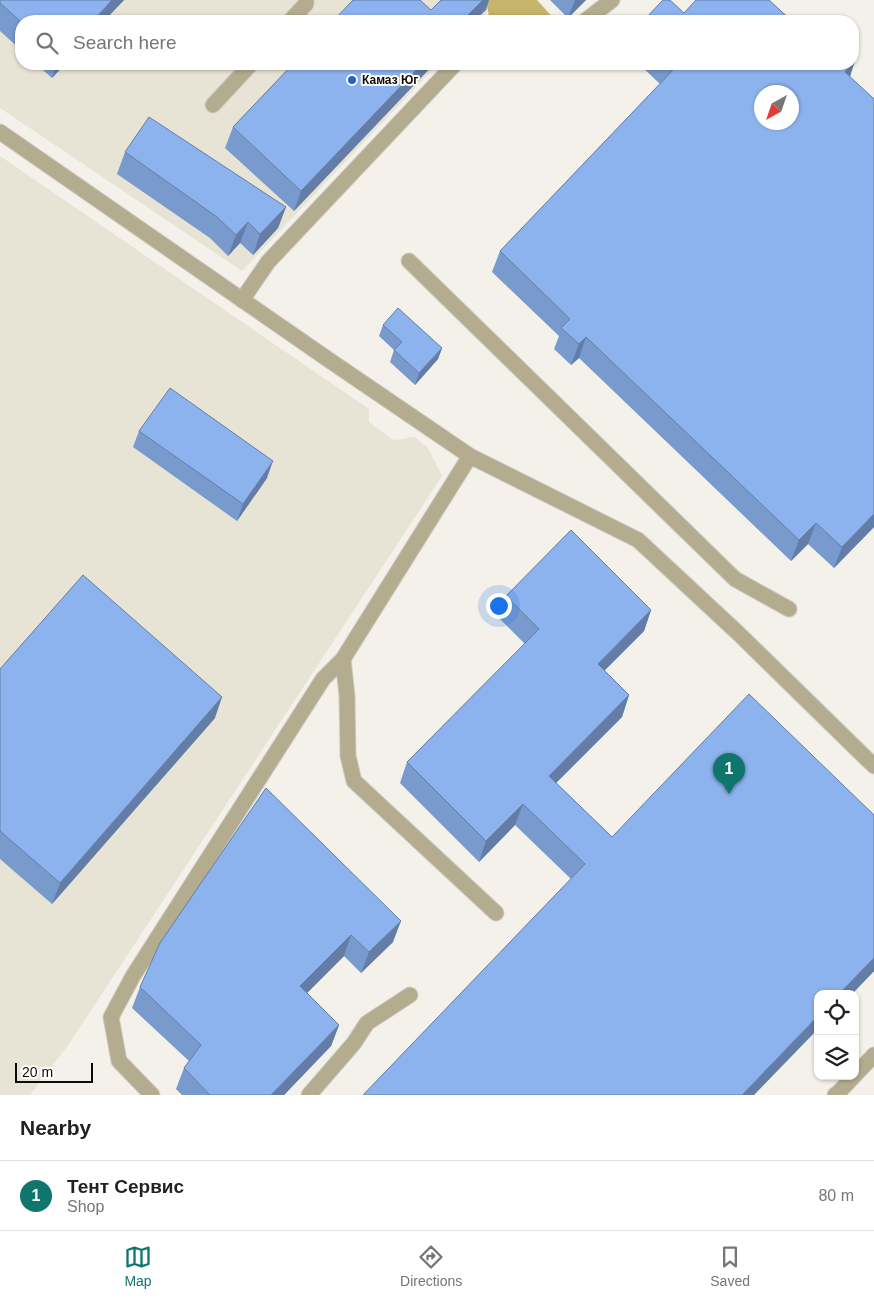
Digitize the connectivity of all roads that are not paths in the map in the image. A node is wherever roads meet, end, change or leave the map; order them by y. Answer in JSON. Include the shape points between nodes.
{"nodes":[{"id":1,"x":306,"y":0,"type":"edge"},
{"id":2,"x":612,"y":0,"type":"edge"},
{"id":3,"x":296,"y":15,"type":"edge"},
{"id":4,"x":593,"y":15,"type":"edge"},
{"id":5,"x":245,"y":70,"type":"edge"},
{"id":6,"x":449,"y":70,"type":"edge"},
{"id":7,"x":213,"y":105,"type":"dead end"},
{"id":8,"x":0,"y":132,"type":"edge"},
{"id":9,"x":409,"y":261,"type":"dead end"},
{"id":10,"x":242,"y":300,"type":"junction"},
{"id":11,"x":470,"y":456,"type":"junction"},
{"id":12,"x":789,"y":609,"type":"dead end"},
{"id":13,"x":343,"y":660,"type":"junction"},
{"id":14,"x":874,"y":766,"type":"edge"},
{"id":15,"x":496,"y":913,"type":"dead end"},
{"id":16,"x":410,"y":994,"type":"dead end"},
{"id":17,"x":874,"y":1055,"type":"edge"},
{"id":18,"x":859,"y":1072,"type":"edge"},
{"id":19,"x":851,"y":1080,"type":"edge"},
{"id":20,"x":152,"y":1095,"type":"edge"},
{"id":21,"x":309,"y":1095,"type":"edge"},
{"id":22,"x":835,"y":1095,"type":"edge"}],
"edges":[{"from":1,"to":3,"type":"lane"},
{"from":2,"to":4,"type":"lane"},
{"from":5,"to":7,"type":"lane"},
{"from":6,"to":10,"type":"lane","via":[[268,262]]},
{"from":8,"to":10,"type":"lane"},
{"from":9,"to":12,"type":"lane","via":[[736,579]]},
{"from":10,"to":11,"type":"lane"},
{"from":11,"to":13,"type":"lane"},
{"from":11,"to":14,"type":"lane","via":[[638,540]]},
{"from":13,"to":15,"type":"lane","via":[[348,756],[354,780]]},
{"from":13,"to":20,"type":"lane","via":[[323,679],[110,1017],[119,1061]]},
{"from":16,"to":21,"type":"lane","via":[[367,1023]]},
{"from":17,"to":18,"type":"lane"},
{"from":19,"to":22,"type":"lane"}]}
